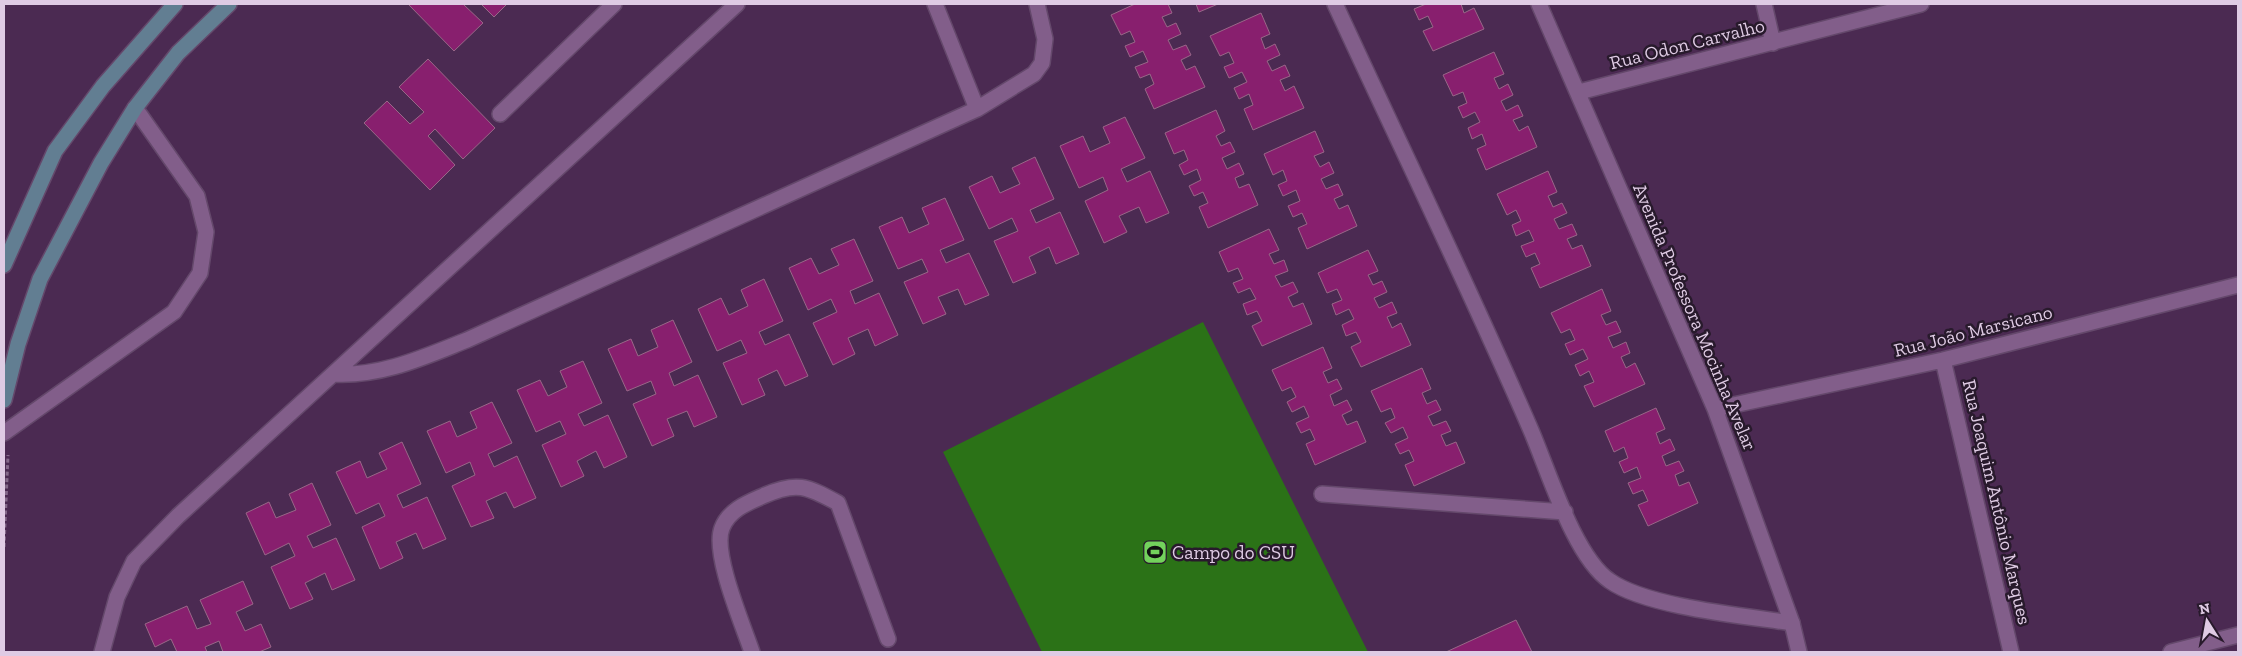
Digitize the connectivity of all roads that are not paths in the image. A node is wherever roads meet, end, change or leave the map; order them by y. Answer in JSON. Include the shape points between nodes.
{"nodes":[{"id":1,"x":175,"y":4,"type":"edge"},
{"id":2,"x":229,"y":4,"type":"edge"},
{"id":3,"x":614,"y":4,"type":"edge"},
{"id":4,"x":737,"y":4,"type":"edge"},
{"id":5,"x":935,"y":4,"type":"edge"},
{"id":6,"x":1037,"y":4,"type":"edge"},
{"id":7,"x":1335,"y":4,"type":"edge"},
{"id":8,"x":1539,"y":4,"type":"edge"},
{"id":9,"x":1764,"y":4,"type":"edge"},
{"id":10,"x":1921,"y":4,"type":"edge"},
{"id":11,"x":1773,"y":43,"type":"junction"},
{"id":12,"x":1579,"y":92,"type":"junction"},
{"id":13,"x":135,"y":108,"type":"junction"},
{"id":14,"x":977,"y":109,"type":"junction"},
{"id":15,"x":500,"y":114,"type":"dead end"},
{"id":16,"x":4,"y":265,"type":"edge"},
{"id":17,"x":2238,"y":285,"type":"edge"},
{"id":18,"x":1943,"y":360,"type":"junction"},
{"id":19,"x":334,"y":374,"type":"junction"},
{"id":20,"x":4,"y":400,"type":"edge"},
{"id":21,"x":1715,"y":409,"type":"junction"},
{"id":22,"x":7,"y":431,"type":"edge"},
{"id":23,"x":1322,"y":494,"type":"dead end"},
{"id":24,"x":1565,"y":512,"type":"junction"},
{"id":25,"x":1792,"y":623,"type":"junction"},
{"id":26,"x":2238,"y":635,"type":"edge"},
{"id":27,"x":888,"y":639,"type":"dead end"},
{"id":28,"x":102,"y":652,"type":"edge"},
{"id":29,"x":752,"y":652,"type":"edge"},
{"id":30,"x":1799,"y":652,"type":"edge"},
{"id":31,"x":2011,"y":652,"type":"edge"},
{"id":32,"x":2171,"y":652,"type":"edge"}],
"edges":[{"from":1,"to":16,"type":"main road","via":[[103,86],[55,151]]},
{"from":2,"to":13,"type":"main road","via":[[178,53]]},
{"from":3,"to":15,"type":"street"},
{"from":4,"to":19,"type":"street"},
{"from":5,"to":14,"type":"street"},
{"from":6,"to":14,"type":"street","via":[[1045,39],[1042,63],[1034,74]]},
{"from":7,"to":24,"type":"street","via":[[1526,419]]},
{"from":8,"to":12,"type":"street","name":"Avenida Professora Mocinha Avelar"},
{"from":9,"to":11,"type":"street"},
{"from":10,"to":11,"type":"street","name":"Rua Odon Carvalho"},
{"from":11,"to":12,"type":"street","name":"Rua Odon Carvalho"},
{"from":12,"to":21,"type":"street","name":"Avenida Professora Mocinha Avelar"},
{"from":13,"to":20,"type":"main road","via":[[101,162],[40,279],[18,344]]},
{"from":13,"to":22,"type":"street","via":[[198,196],[206,232],[200,273],[174,312]]},
{"from":14,"to":19,"type":"street","via":[[459,343],[379,371]]},
{"from":17,"to":18,"type":"street","name":"Rua João Marsicano"},
{"from":18,"to":21,"type":"street","name":"Rua João Marsicano"},
{"from":18,"to":31,"type":"street","name":"Rua Joaquim Antônio Marques"},
{"from":19,"to":28,"type":"street","via":[[178,516],[134,561],[117,597]]},
{"from":21,"to":25,"type":"street","name":"Avenida Professora Mocinha Avelar"},
{"from":23,"to":24,"type":"street"},
{"from":24,"to":25,"type":"street","via":[[1592,564],[1609,581],[1622,588],[1696,608]]},
{"from":25,"to":30,"type":"street","name":"Avenida Professora Mocinha Avelar"},
{"from":26,"to":32,"type":"street"},
{"from":27,"to":29,"type":"street","via":[[838,503],[809,487],[781,488],[737,508],[722,528],[721,559]]}]}
